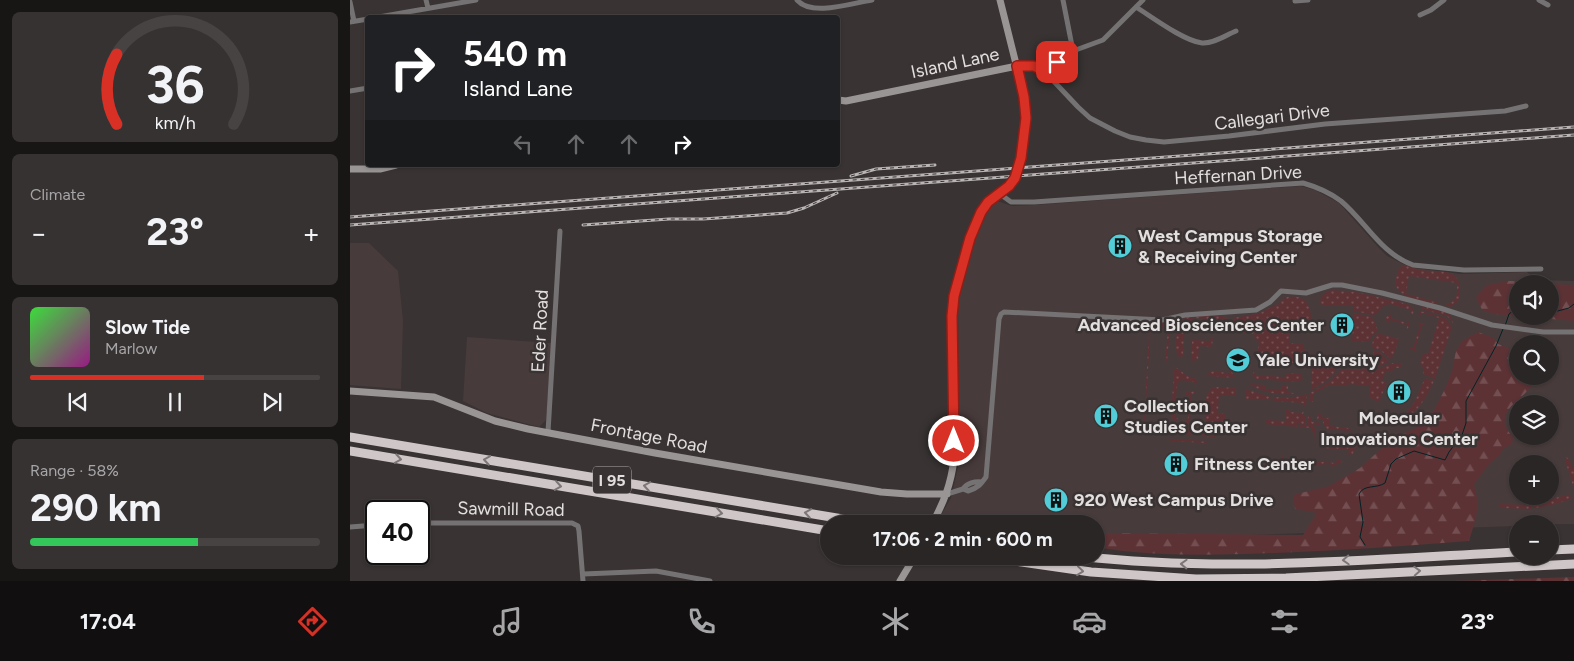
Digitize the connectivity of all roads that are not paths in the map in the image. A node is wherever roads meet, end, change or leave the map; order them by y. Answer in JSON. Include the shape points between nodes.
{"nodes":[{"id":1,"x":426,"y":0,"type":"edge"},
{"id":2,"x":476,"y":0,"type":"edge"},
{"id":3,"x":797,"y":0,"type":"edge"},
{"id":4,"x":872,"y":0,"type":"edge"},
{"id":5,"x":1000,"y":0,"type":"edge"},
{"id":6,"x":1063,"y":0,"type":"edge"},
{"id":7,"x":1143,"y":0,"type":"edge"},
{"id":8,"x":1308,"y":0,"type":"edge"},
{"id":9,"x":1444,"y":0,"type":"edge"},
{"id":10,"x":1539,"y":0,"type":"edge"},
{"id":11,"x":1295,"y":1,"type":"edge"},
{"id":12,"x":350,"y":2,"type":"edge"},
{"id":13,"x":1548,"y":6,"type":"dead end"},
{"id":14,"x":1136,"y":7,"type":"junction"},
{"id":15,"x":428,"y":8,"type":"junction"},
{"id":16,"x":390,"y":15,"type":"edge"},
{"id":17,"x":1420,"y":15,"type":"dead end"},
{"id":18,"x":365,"y":19,"type":"edge"},
{"id":19,"x":352,"y":21,"type":"edge"},
{"id":20,"x":1236,"y":31,"type":"dead end"},
{"id":21,"x":1073,"y":51,"type":"junction"},
{"id":22,"x":1017,"y":66,"type":"junction"},
{"id":23,"x":1045,"y":72,"type":"junction"},
{"id":24,"x":365,"y":88,"type":"edge"},
{"id":25,"x":350,"y":91,"type":"edge"},
{"id":26,"x":840,"y":100,"type":"edge"},
{"id":27,"x":1526,"y":106,"type":"dead end"},
{"id":28,"x":388,"y":167,"type":"edge"},
{"id":29,"x":350,"y":169,"type":"edge"},
{"id":30,"x":1000,"y":194,"type":"junction"},
{"id":31,"x":560,"y":231,"type":"dead end"},
{"id":32,"x":1541,"y":269,"type":"dead end"},
{"id":33,"x":1574,"y":332,"type":"edge"},
{"id":34,"x":350,"y":391,"type":"edge"},
{"id":35,"x":548,"y":432,"type":"junction"},
{"id":36,"x":350,"y":437,"type":"edge"},
{"id":37,"x":350,"y":451,"type":"edge"},
{"id":38,"x":947,"y":494,"type":"junction"},
{"id":39,"x":820,"y":515,"type":"edge"},
{"id":40,"x":936,"y":515,"type":"edge"},
{"id":41,"x":430,"y":523,"type":"edge"},
{"id":42,"x":365,"y":525,"type":"edge"},
{"id":43,"x":350,"y":526,"type":"edge"},
{"id":44,"x":820,"y":529,"type":"edge"},
{"id":45,"x":1574,"y":549,"type":"edge"},
{"id":46,"x":1559,"y":550,"type":"edge"},
{"id":47,"x":1509,"y":552,"type":"edge"},
{"id":48,"x":1105,"y":558,"type":"edge"},
{"id":49,"x":1574,"y":564,"type":"edge"},
{"id":50,"x":909,"y":565,"type":"edge"},
{"id":51,"x":1031,"y":565,"type":"edge"},
{"id":52,"x":583,"y":574,"type":"junction"},
{"id":53,"x":583,"y":581,"type":"edge"},
{"id":54,"x":710,"y":581,"type":"edge"},
{"id":55,"x":900,"y":581,"type":"edge"}],
"edges":[{"from":1,"to":15,"type":"street"},
{"from":2,"to":15,"type":"street"},
{"from":3,"to":4,"type":"street","via":[[806,7],[820,9]]},
{"from":5,"to":22,"type":"street"},
{"from":6,"to":21,"type":"street"},
{"from":7,"to":14,"type":"street"},
{"from":8,"to":11,"type":"street"},
{"from":9,"to":17,"type":"street"},
{"from":10,"to":13,"type":"street"},
{"from":12,"to":19,"type":"street"},
{"from":14,"to":20,"type":"street","via":[[1188,39],[1202,43]]},
{"from":14,"to":21,"type":"street","via":[[1103,40]]},
{"from":15,"to":16,"type":"street"},
{"from":18,"to":19,"type":"street"},
{"from":21,"to":23,"type":"street"},
{"from":22,"to":23,"type":"street","name":"Island Lane","via":[[1034,66]]},
{"from":22,"to":26,"type":"street","name":"Island Lane"},
{"from":22,"to":30,"type":"street","via":[[1025,108],[1025,134],[1015,178]]},
{"from":23,"to":27,"type":"street","name":"Callegari Drive","via":[[1101,124],[1130,137],[1164,142],[1330,124],[1505,111]]},
{"from":24,"to":25,"type":"street"},
{"from":28,"to":29,"type":"street"},
{"from":30,"to":32,"type":"street","name":"Heffernan Drive","via":[[1011,202],[1025,202],[1303,183],[1341,201],[1382,246],[1413,265],[1464,270]]},
{"from":30,"to":38,"type":"street","via":[[988,202],[979,216],[954,296],[954,459]]},
{"from":31,"to":35,"type":"street","name":"Eder Road"},
{"from":33,"to":38,"type":"street","via":[[1502,327],[1389,295],[1337,285],[1306,293],[1280,291],[1256,310],[1156,320],[1004,312],[999,319],[986,477],[980,487]]},
{"from":34,"to":35,"type":"street","name":"Frontage Road","via":[[434,397],[495,421]]},
{"from":35,"to":38,"type":"street","name":"Frontage Road","via":[[881,492]]},
{"from":39,"to":36,"type":"highway","number":"I 95","one_way":true},
{"from":37,"to":44,"type":"highway","number":"I 95","one_way":true},
{"from":38,"to":40,"type":"street"},
{"from":41,"to":52,"type":"street","name":"Sawmill Road","via":[[572,523],[578,526]]},
{"from":42,"to":43,"type":"street"},
{"from":45,"to":46,"type":"highway"},
{"from":47,"to":48,"type":"highway","one_way":true,"via":[[1236,565]]},
{"from":51,"to":49,"type":"highway","one_way":true,"via":[[1112,574],[1214,579]]},
{"from":50,"to":55,"type":"street"},
{"from":52,"to":53,"type":"street","name":"Sawmill Road"},
{"from":52,"to":54,"type":"street","via":[[656,571]]}]}
